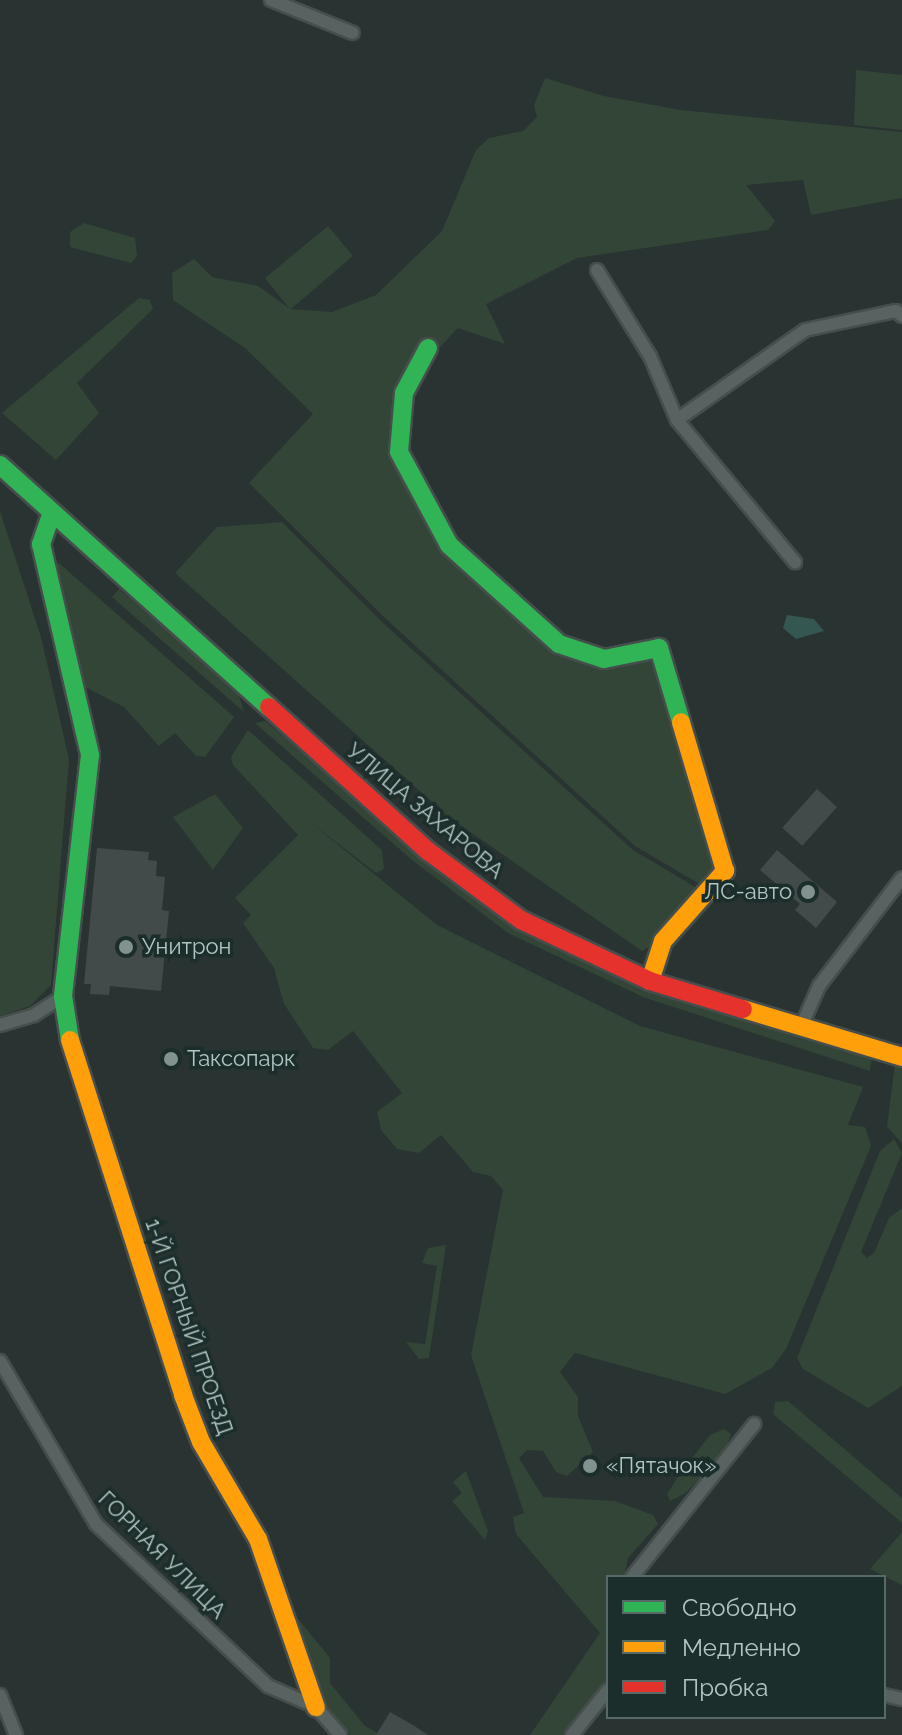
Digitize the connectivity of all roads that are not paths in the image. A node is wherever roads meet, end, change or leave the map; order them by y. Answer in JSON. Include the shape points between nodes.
{"nodes":[{"id":1,"x":271,"y":0,"type":"edge"},
{"id":2,"x":353,"y":33,"type":"dead end"},
{"id":3,"x":597,"y":270,"type":"dead end"},
{"id":4,"x":899,"y":314,"type":"edge"},
{"id":5,"x":428,"y":348,"type":"dead end"},
{"id":6,"x":677,"y":420,"type":"junction"},
{"id":7,"x":0,"y":465,"type":"edge"},
{"id":8,"x":51,"y":515,"type":"junction"},
{"id":9,"x":795,"y":562,"type":"dead end"},
{"id":10,"x":902,"y":878,"type":"edge"},
{"id":11,"x":650,"y":981,"type":"junction"},
{"id":12,"x":63,"y":996,"type":"junction"},
{"id":13,"x":0,"y":1025,"type":"edge"},
{"id":14,"x":801,"y":1027,"type":"junction"},
{"id":15,"x":902,"y":1057,"type":"edge"},
{"id":16,"x":0,"y":1361,"type":"edge"},
{"id":17,"x":754,"y":1424,"type":"dead end"},
{"id":18,"x":634,"y":1575,"type":"edge"},
{"id":19,"x":606,"y":1692,"type":"edge"},
{"id":20,"x":0,"y":1695,"type":"edge"},
{"id":21,"x":316,"y":1707,"type":"junction"},
{"id":22,"x":16,"y":1735,"type":"edge"},
{"id":23,"x":340,"y":1735,"type":"edge"},
{"id":24,"x":572,"y":1735,"type":"edge"}],
"edges":[{"from":1,"to":2,"type":"street"},
{"from":3,"to":6,"type":"street","via":[[650,356]]},
{"from":4,"to":6,"type":"street","via":[[805,330]]},
{"from":5,"to":11,"type":"street","via":[[404,393],[399,452],[438,527],[498,595],[559,644],[604,659],[659,648],[725,871],[663,941]]},
{"from":6,"to":9,"type":"street"},
{"from":7,"to":8,"type":"street","name":"УЛИЦА ЗАХАРОВА"},
{"from":8,"to":11,"type":"street","name":"УЛИЦА ЗАХАРОВА","via":[[428,851],[521,920]]},
{"from":8,"to":12,"type":"street","name":"1-Й ГОРНЫЙ ПРОЕЗД","via":[[41,544],[90,755]]},
{"from":10,"to":14,"type":"street","via":[[819,986]]},
{"from":11,"to":14,"type":"street","name":"УЛИЦА ЗАХАРОВА"},
{"from":12,"to":13,"type":"street","via":[[34,1015]]},
{"from":12,"to":21,"type":"street","name":"1-Й ГОРНЫЙ ПРОЕЗД","via":[[72,1052],[183,1395],[201,1442],[258,1539]]},
{"from":14,"to":15,"type":"street","name":"УЛИЦА ЗАХАРОВА"},
{"from":16,"to":21,"type":"street","name":"ГОРНАЯ УЛИЦА","via":[[96,1524],[268,1686]]},
{"from":17,"to":18,"type":"street"},
{"from":19,"to":24,"type":"street"},
{"from":20,"to":22,"type":"street"},
{"from":21,"to":23,"type":"street","name":"ГОРНАЯ УЛИЦА"}]}
